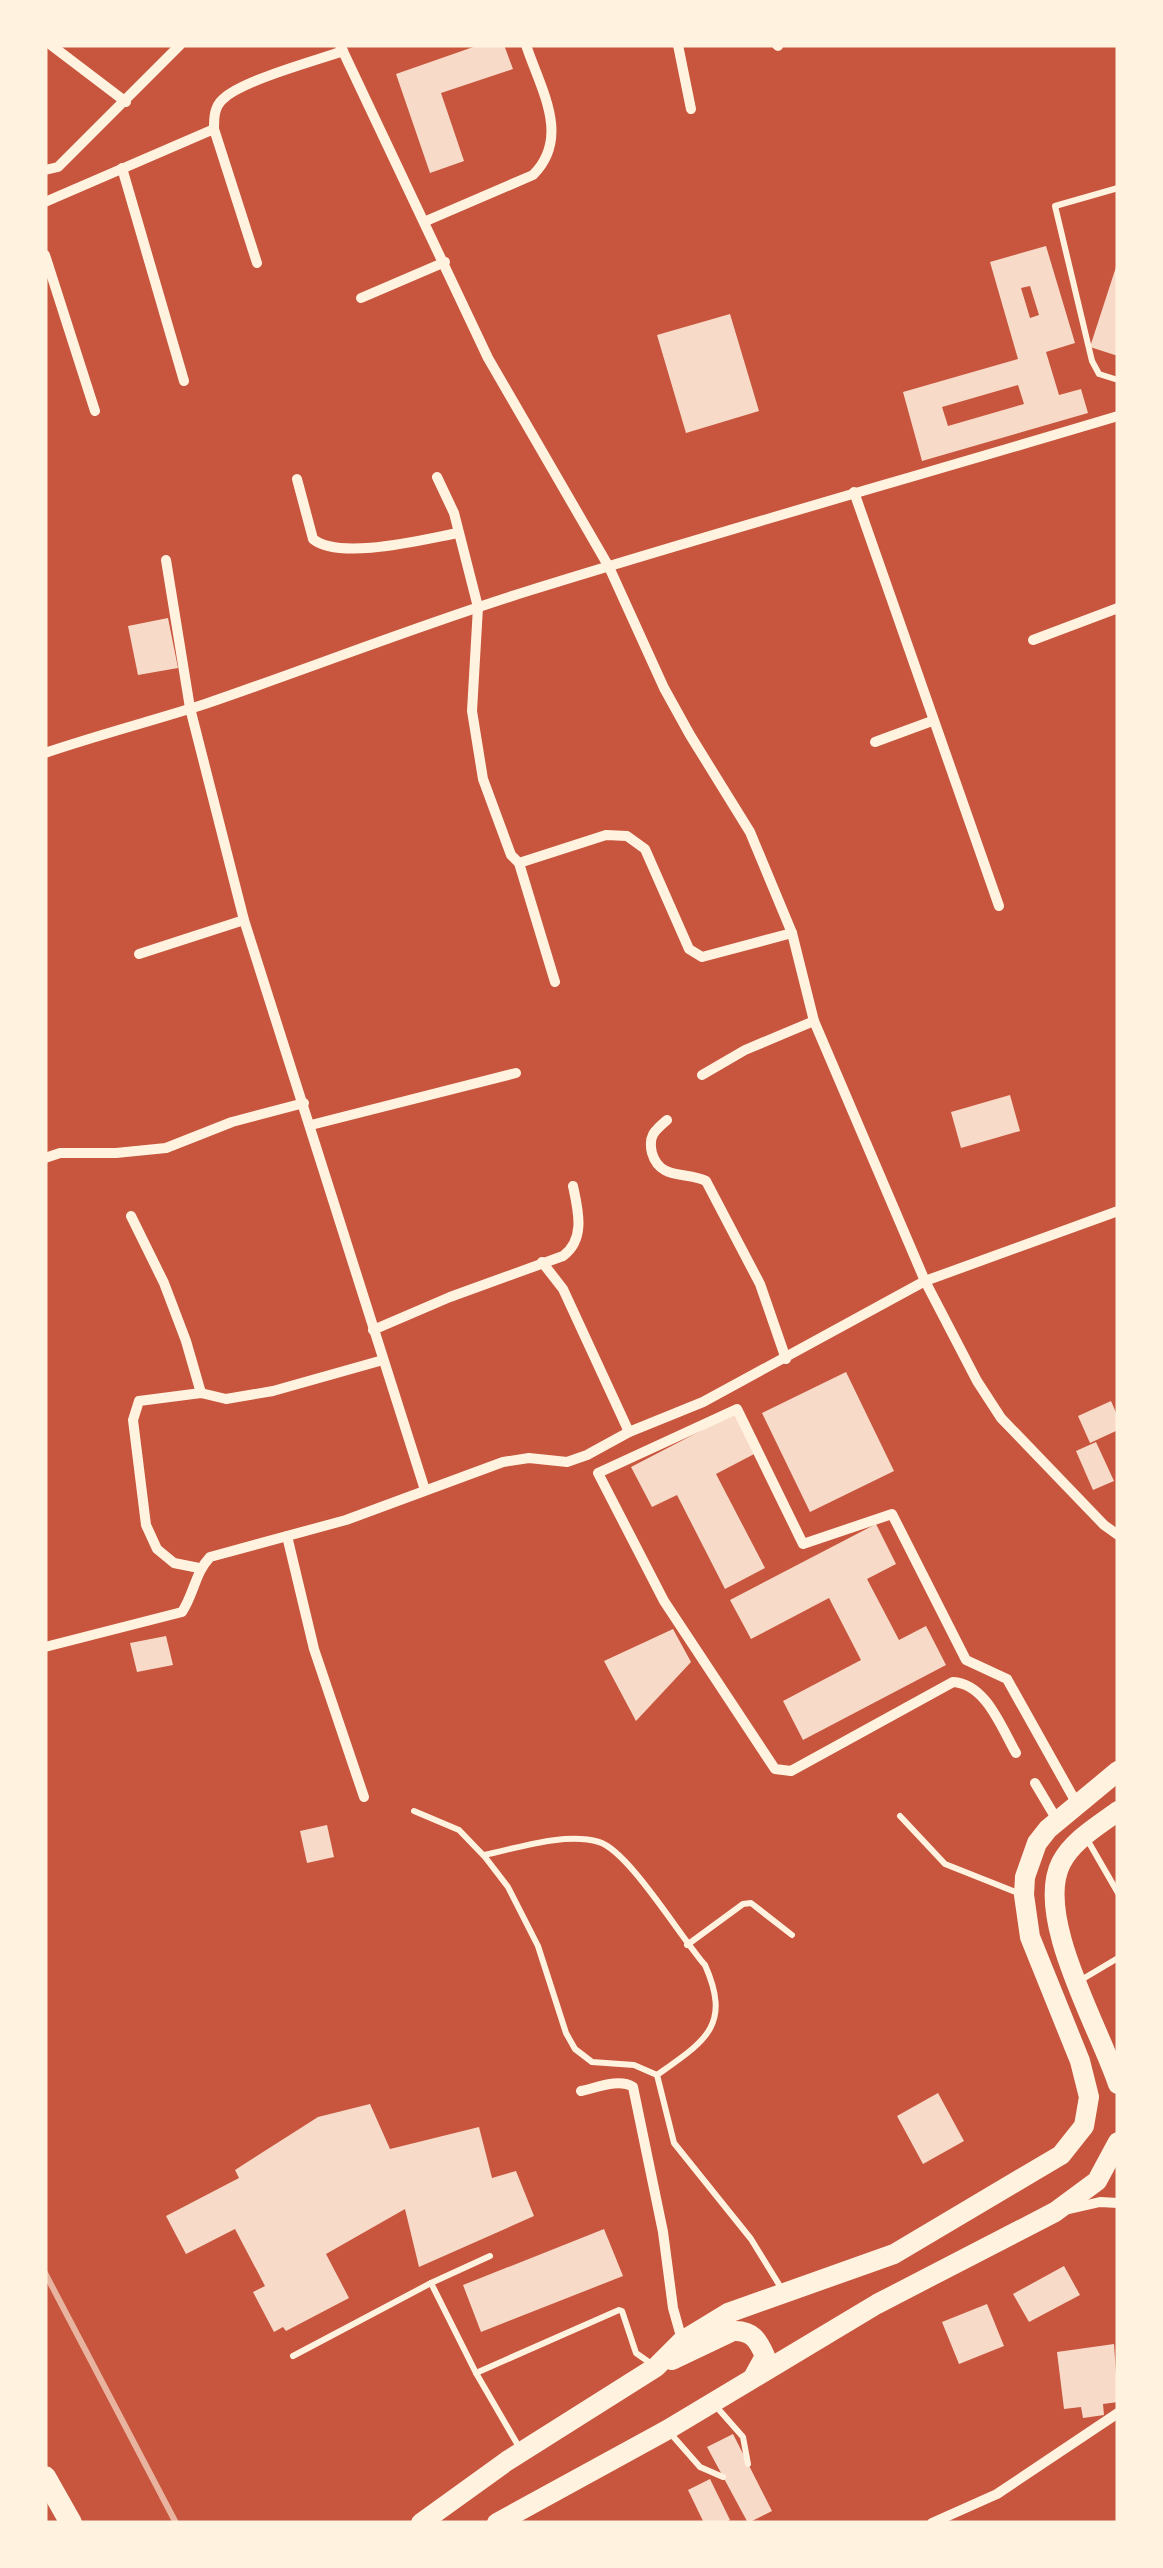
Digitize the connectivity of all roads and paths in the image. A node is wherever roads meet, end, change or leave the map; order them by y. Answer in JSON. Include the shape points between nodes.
{"nodes":[{"id":1,"x":50,"y":45,"type":"edge"},
{"id":2,"x":180,"y":45,"type":"edge"},
{"id":3,"x":526,"y":45,"type":"edge"},
{"id":4,"x":678,"y":45,"type":"edge"},
{"id":5,"x":342,"y":48,"type":"edge"},
{"id":6,"x":126,"y":102,"type":"junction"},
{"id":7,"x":691,"y":109,"type":"dead end"},
{"id":8,"x":214,"y":129,"type":"junction"},
{"id":9,"x":122,"y":168,"type":"junction"},
{"id":10,"x":45,"y":170,"type":"edge"},
{"id":11,"x":1118,"y":188,"type":"edge"},
{"id":12,"x":45,"y":202,"type":"edge"},
{"id":13,"x":426,"y":221,"type":"junction"},
{"id":14,"x":45,"y":255,"type":"edge"},
{"id":15,"x":445,"y":262,"type":"junction"},
{"id":16,"x":257,"y":263,"type":"dead end"},
{"id":17,"x":361,"y":298,"type":"dead end"},
{"id":18,"x":1118,"y":380,"type":"edge"},
{"id":19,"x":184,"y":381,"type":"dead end"},
{"id":20,"x":95,"y":411,"type":"dead end"},
{"id":21,"x":1118,"y":416,"type":"edge"},
{"id":22,"x":437,"y":477,"type":"dead end"},
{"id":23,"x":297,"y":479,"type":"dead end"},
{"id":24,"x":854,"y":492,"type":"junction"},
{"id":25,"x":458,"y":533,"type":"junction"},
{"id":26,"x":166,"y":560,"type":"dead end"},
{"id":27,"x":610,"y":566,"type":"junction"},
{"id":28,"x":478,"y":607,"type":"junction"},
{"id":29,"x":1118,"y":608,"type":"edge"},
{"id":30,"x":1033,"y":640,"type":"dead end"},
{"id":31,"x":190,"y":708,"type":"junction"},
{"id":32,"x":932,"y":721,"type":"junction"},
{"id":33,"x":875,"y":742,"type":"dead end"},
{"id":34,"x":45,"y":753,"type":"edge"},
{"id":35,"x":519,"y":863,"type":"junction"},
{"id":36,"x":999,"y":906,"type":"dead end"},
{"id":37,"x":244,"y":920,"type":"junction"},
{"id":38,"x":792,"y":932,"type":"junction"},
{"id":39,"x":140,"y":954,"type":"dead end"},
{"id":40,"x":555,"y":982,"type":"dead end"},
{"id":41,"x":814,"y":1021,"type":"junction"},
{"id":42,"x":516,"y":1073,"type":"dead end"},
{"id":43,"x":702,"y":1075,"type":"dead end"},
{"id":44,"x":304,"y":1103,"type":"junction"},
{"id":45,"x":667,"y":1120,"type":"dead end"},
{"id":46,"x":311,"y":1125,"type":"junction"},
{"id":47,"x":45,"y":1158,"type":"edge"},
{"id":48,"x":573,"y":1186,"type":"dead end"},
{"id":49,"x":1118,"y":1211,"type":"edge"},
{"id":50,"x":131,"y":1216,"type":"dead end"},
{"id":51,"x":542,"y":1262,"type":"junction"},
{"id":52,"x":925,"y":1281,"type":"junction"},
{"id":53,"x":373,"y":1330,"type":"junction"},
{"id":54,"x":786,"y":1359,"type":"junction"},
{"id":55,"x":383,"y":1360,"type":"junction"},
{"id":56,"x":201,"y":1393,"type":"junction"},
{"id":57,"x":629,"y":1432,"type":"junction"},
{"id":58,"x":425,"y":1490,"type":"junction"},
{"id":59,"x":1118,"y":1535,"type":"edge"},
{"id":60,"x":287,"y":1536,"type":"junction"},
{"id":61,"x":199,"y":1568,"type":"junction"},
{"id":62,"x":45,"y":1647,"type":"edge"},
{"id":63,"x":1016,"y":1753,"type":"dead end"},
{"id":64,"x":1118,"y":1772,"type":"edge"},
{"id":65,"x":1035,"y":1783,"type":"dead end"},
{"id":66,"x":364,"y":1797,"type":"dead end"},
{"id":67,"x":1077,"y":1804,"type":"junction"},
{"id":68,"x":414,"y":1811,"type":"dead end"},
{"id":69,"x":1118,"y":1811,"type":"edge"},
{"id":70,"x":900,"y":1816,"type":"dead end"},
{"id":71,"x":1057,"y":1820,"type":"junction"},
{"id":72,"x":1085,"y":1835,"type":"junction"},
{"id":73,"x":484,"y":1855,"type":"junction"},
{"id":74,"x":1118,"y":1893,"type":"edge"},
{"id":75,"x":1024,"y":1895,"type":"junction"},
{"id":76,"x":792,"y":1936,"type":"dead end"},
{"id":77,"x":687,"y":1944,"type":"junction"},
{"id":78,"x":1118,"y":1958,"type":"edge"},
{"id":79,"x":1078,"y":1982,"type":"junction"},
{"id":80,"x":658,"y":2074,"type":"junction"},
{"id":81,"x":1118,"y":2084,"type":"edge"},
{"id":82,"x":581,"y":2091,"type":"dead end"},
{"id":83,"x":1118,"y":2142,"type":"edge"},
{"id":84,"x":1118,"y":2203,"type":"edge"},
{"id":85,"x":1055,"y":2212,"type":"junction"},
{"id":86,"x":490,"y":2256,"type":"dead end"},
{"id":87,"x":432,"y":2283,"type":"junction"},
{"id":88,"x":784,"y":2293,"type":"junction"},
{"id":89,"x":682,"y":2341,"type":"junction"},
{"id":90,"x":294,"y":2356,"type":"dead end"},
{"id":91,"x":656,"y":2367,"type":"junction"},
{"id":92,"x":476,"y":2373,"type":"junction"},
{"id":93,"x":749,"y":2381,"type":"junction"},
{"id":94,"x":713,"y":2403,"type":"junction"},
{"id":95,"x":1118,"y":2412,"type":"edge"},
{"id":96,"x":667,"y":2430,"type":"junction"},
{"id":97,"x":522,"y":2452,"type":"junction"},
{"id":98,"x":748,"y":2464,"type":"dead end"},
{"id":99,"x":45,"y":2477,"type":"edge"},
{"id":100,"x":723,"y":2477,"type":"dead end"},
{"id":101,"x":71,"y":2523,"type":"edge"},
{"id":102,"x":421,"y":2523,"type":"edge"},
{"id":103,"x":497,"y":2523,"type":"edge"},
{"id":104,"x":932,"y":2523,"type":"edge"}],
"edges":[{"from":1,"to":6,"type":"street"},
{"from":2,"to":6,"type":"street"},
{"from":3,"to":13,"type":"street","via":[[554,128],[545,164],[533,176]]},
{"from":4,"to":7,"type":"street"},
{"from":5,"to":8,"type":"street","via":[[222,99]]},
{"from":5,"to":13,"type":"street"},
{"from":6,"to":10,"type":"street","via":[[58,167]]},
{"from":8,"to":9,"type":"street"},
{"from":8,"to":16,"type":"street"},
{"from":9,"to":12,"type":"street"},
{"from":9,"to":19,"type":"street"},
{"from":11,"to":18,"type":"lane","via":[[1055,206],[1092,362],[1099,374]]},
{"from":13,"to":15,"type":"street"},
{"from":14,"to":20,"type":"street"},
{"from":15,"to":17,"type":"street"},
{"from":15,"to":27,"type":"street","via":[[516,410]]},
{"from":21,"to":24,"type":"street"},
{"from":22,"to":25,"type":"street"},
{"from":23,"to":25,"type":"street","via":[[313,539],[321,546],[343,549]]},
{"from":24,"to":27,"type":"street"},
{"from":24,"to":32,"type":"street"},
{"from":25,"to":28,"type":"street"},
{"from":26,"to":31,"type":"street"},
{"from":27,"to":28,"type":"street"},
{"from":27,"to":38,"type":"street","via":[[664,688],[750,832]]},
{"from":28,"to":31,"type":"street"},
{"from":28,"to":35,"type":"street","via":[[472,711],[483,778]]},
{"from":29,"to":30,"type":"street"},
{"from":31,"to":34,"type":"street"},
{"from":31,"to":37,"type":"street"},
{"from":32,"to":33,"type":"street"},
{"from":32,"to":36,"type":"street"},
{"from":35,"to":38,"type":"street","via":[[606,835],[627,836],[645,849],[694,954]]},
{"from":35,"to":40,"type":"street"},
{"from":37,"to":39,"type":"street"},
{"from":37,"to":44,"type":"street"},
{"from":38,"to":41,"type":"street"},
{"from":41,"to":43,"type":"street"},
{"from":41,"to":52,"type":"street"},
{"from":42,"to":46,"type":"street"},
{"from":44,"to":46,"type":"street"},
{"from":44,"to":47,"type":"street","via":[[166,1148]]},
{"from":45,"to":54,"type":"street","via":[[651,1134],[654,1161],[666,1172],[706,1180],[760,1284]]},
{"from":46,"to":53,"type":"street"},
{"from":48,"to":51,"type":"street","via":[[576,1240],[563,1256]]},
{"from":49,"to":52,"type":"street"},
{"from":50,"to":56,"type":"street","via":[[170,1298]]},
{"from":51,"to":53,"type":"street"},
{"from":51,"to":57,"type":"street","via":[[563,1289]]},
{"from":52,"to":54,"type":"street"},
{"from":52,"to":59,"type":"street","via":[[1001,1418]]},
{"from":53,"to":55,"type":"street"},
{"from":54,"to":57,"type":"street"},
{"from":55,"to":56,"type":"street","via":[[274,1391],[226,1399]]},
{"from":55,"to":58,"type":"street"},
{"from":56,"to":61,"type":"street","via":[[139,1401],[133,1420],[146,1525],[157,1549],[174,1563]]},
{"from":57,"to":58,"type":"street","via":[[567,1462],[503,1462]]},
{"from":58,"to":60,"type":"street"},
{"from":60,"to":61,"type":"street","via":[[210,1557]]},
{"from":60,"to":66,"type":"street","via":[[314,1650]]},
{"from":61,"to":62,"type":"street","via":[[188,1603],[173,1616]]},
{"from":63,"to":67,"type":"street","via":[[980,1693],[953,1682],[792,1771],[776,1769],[664,1601],[598,1472],[737,1409],[803,1544],[892,1514],[966,1660],[1007,1679]]},
{"from":64,"to":67,"type":"main road"},
{"from":65,"to":71,"type":"street"},
{"from":67,"to":71,"type":"main road"},
{"from":68,"to":73,"type":"lane","via":[[459,1830]]},
{"from":69,"to":72,"type":"main road"},
{"from":70,"to":75,"type":"lane","via":[[945,1864]]},
{"from":71,"to":75,"type":"main road","via":[[1030,1858]]},
{"from":72,"to":74,"type":"lane"},
{"from":72,"to":79,"type":"main road","via":[[1062,1861],[1053,1897],[1058,1933]]},
{"from":73,"to":77,"type":"lane","via":[[548,1842],[598,1842],[624,1859]]},
{"from":73,"to":80,"type":"lane","via":[[538,1946],[575,2049],[592,2062]]},
{"from":75,"to":88,"type":"main road","via":[[1030,1937],[1090,2097],[1084,2126],[1061,2155],[894,2254]]},
{"from":76,"to":77,"type":"lane","via":[[743,1904]]},
{"from":77,"to":80,"type":"lane","via":[[705,1965],[718,2011],[702,2043]]},
{"from":78,"to":79,"type":"lane"},
{"from":79,"to":81,"type":"main road"},
{"from":80,"to":88,"type":"lane","via":[[674,2143],[751,2238]]},
{"from":82,"to":89,"type":"street","via":[[618,2083],[632,2087]]},
{"from":83,"to":85,"type":"main road","via":[[1097,2181]]},
{"from":84,"to":85,"type":"street"},
{"from":85,"to":93,"type":"main road","via":[[877,2304]]},
{"from":86,"to":87,"type":"lane"},
{"from":87,"to":90,"type":"lane"},
{"from":87,"to":92,"type":"lane"},
{"from":88,"to":89,"type":"main road","via":[[728,2313]]},
{"from":89,"to":91,"type":"main road"},
{"from":91,"to":92,"type":"lane","via":[[636,2353],[618,2310]]},
{"from":91,"to":93,"type":"main road","via":[[742,2330],[758,2340],[765,2356]]},
{"from":91,"to":97,"type":"main road"},
{"from":92,"to":97,"type":"lane"},
{"from":93,"to":94,"type":"main road"},
{"from":94,"to":96,"type":"main road"},
{"from":94,"to":98,"type":"lane","via":[[743,2437]]},
{"from":95,"to":104,"type":"street","via":[[998,2494]]},
{"from":96,"to":100,"type":"lane","via":[[700,2466]]},
{"from":96,"to":103,"type":"main road"},
{"from":97,"to":102,"type":"main road"},
{"from":99,"to":101,"type":"highway"}]}
